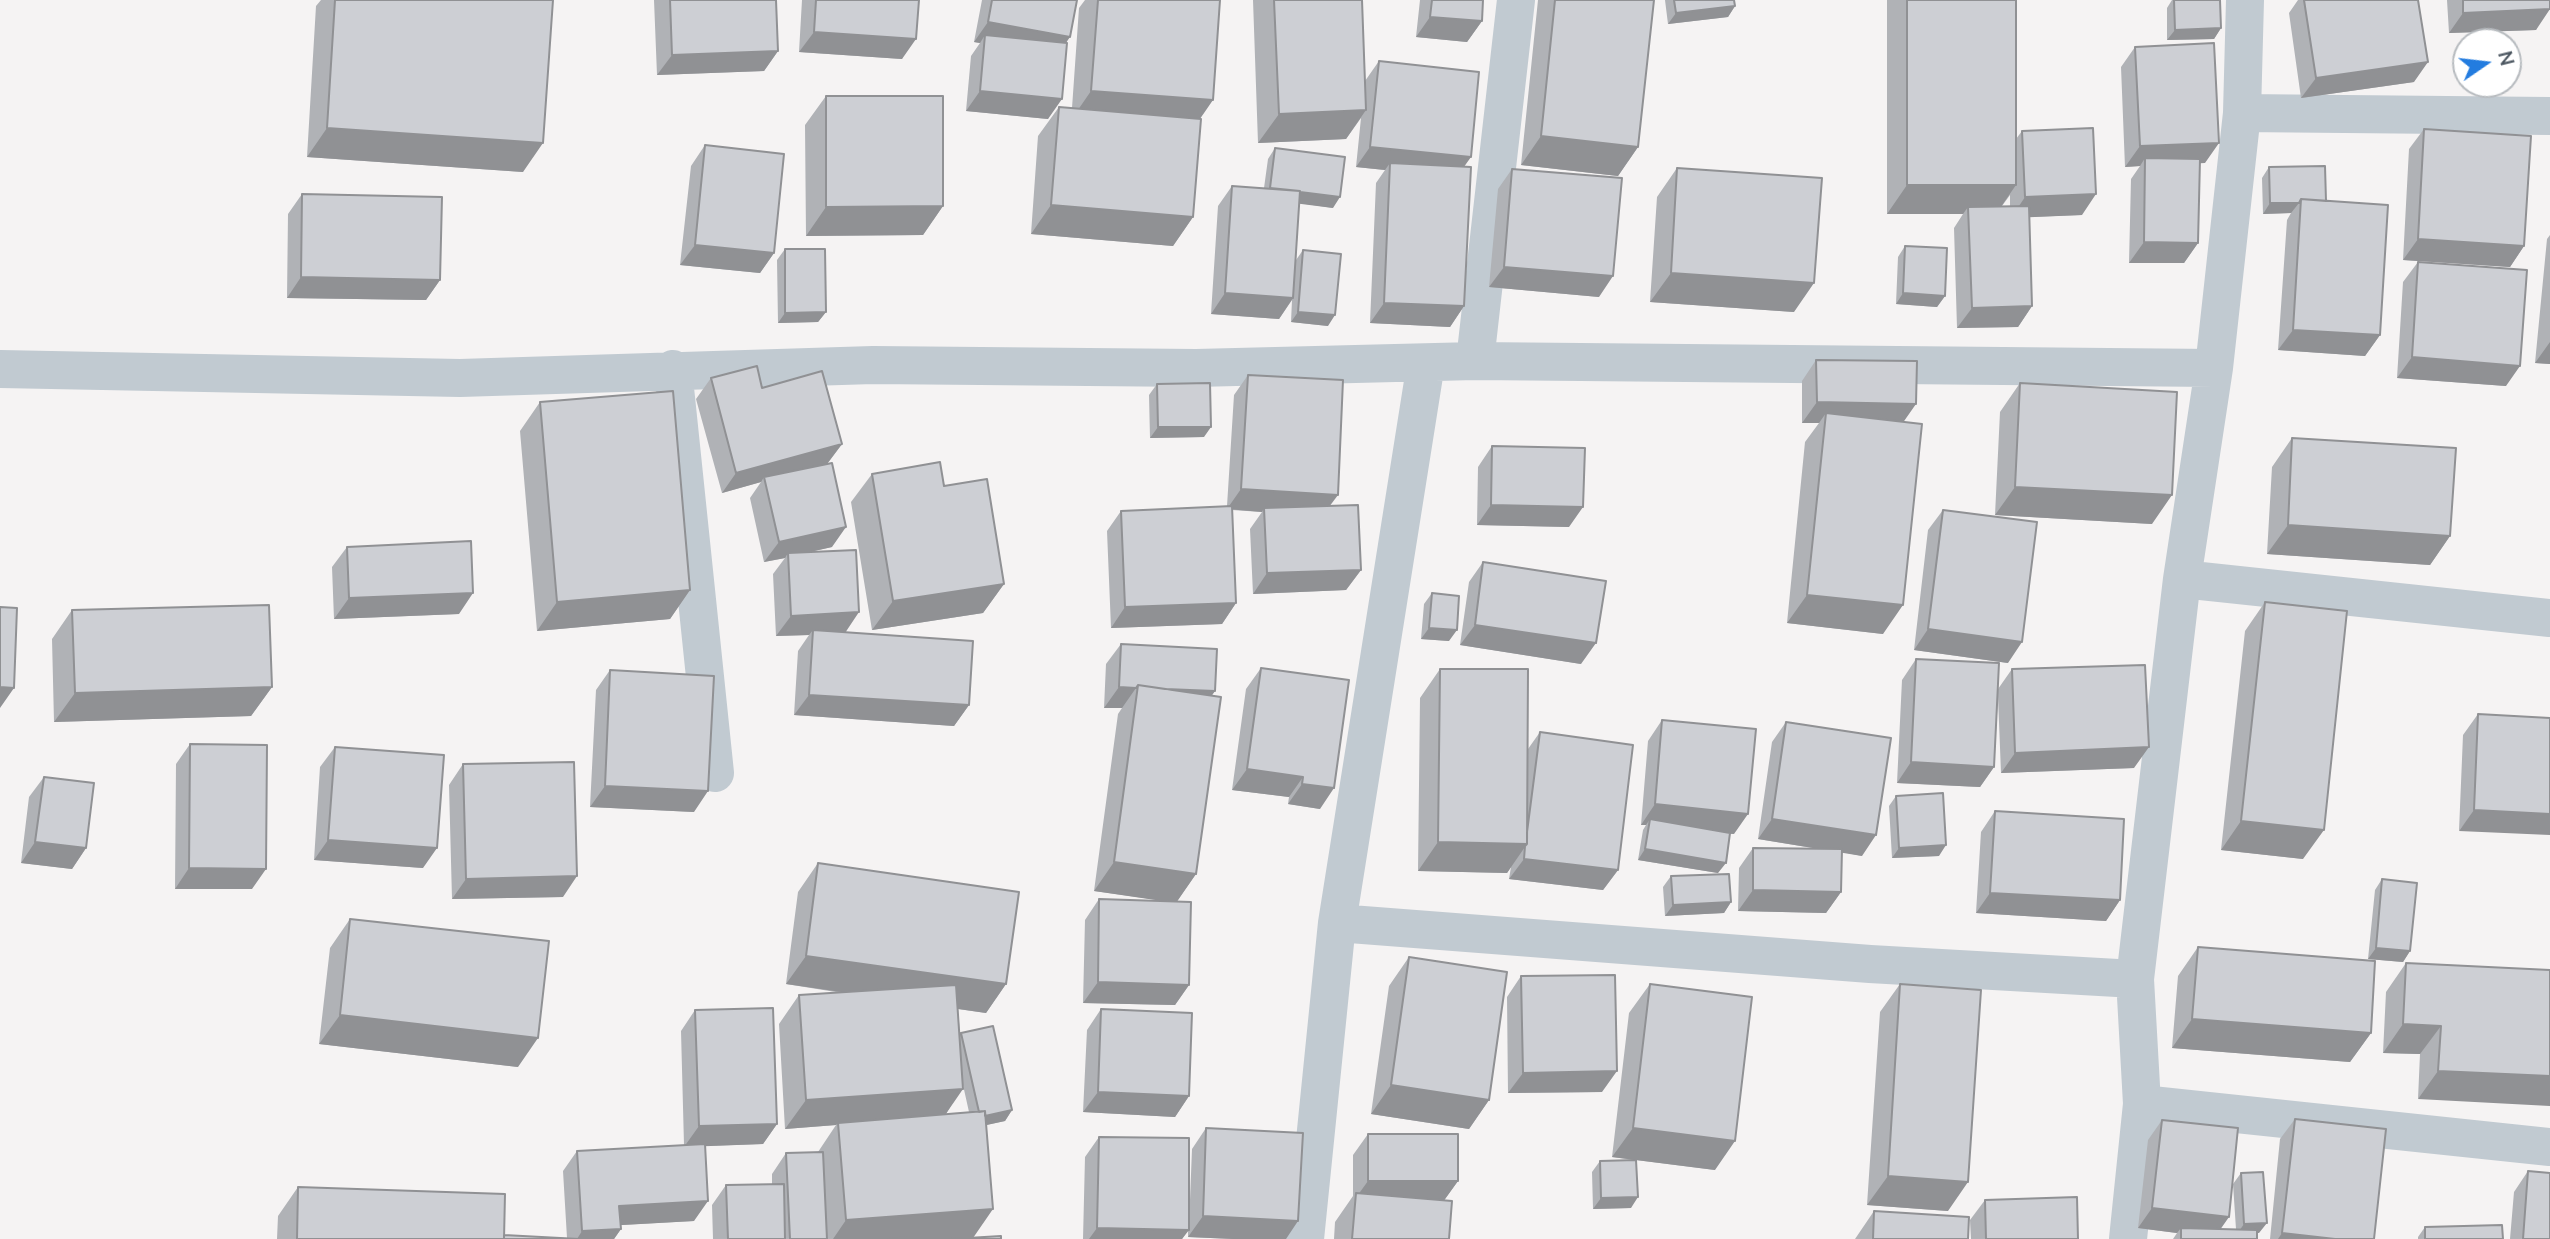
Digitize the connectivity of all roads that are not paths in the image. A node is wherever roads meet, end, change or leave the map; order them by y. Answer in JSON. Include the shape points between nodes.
{"nodes":[{"id":1,"x":1516,"y":0,"type":"edge"},
{"id":2,"x":2245,"y":0,"type":"edge"},
{"id":3,"x":2242,"y":113,"type":"junction"},
{"id":4,"x":2550,"y":117,"type":"edge"},
{"id":5,"x":1475,"y":361,"type":"junction"},
{"id":6,"x":1426,"y":363,"type":"junction"},
{"id":7,"x":2214,"y":368,"type":"junction"},
{"id":8,"x":0,"y":369,"type":"edge"},
{"id":9,"x":673,"y":369,"type":"junction"},
{"id":10,"x":2182,"y":579,"type":"junction"},
{"id":11,"x":2550,"y":618,"type":"edge"},
{"id":12,"x":715,"y":773,"type":"dead end"},
{"id":13,"x":1337,"y":923,"type":"junction"},
{"id":14,"x":2135,"y":979,"type":"junction"},
{"id":15,"x":2142,"y":1104,"type":"junction"},
{"id":16,"x":2550,"y":1146,"type":"edge"},
{"id":17,"x":1305,"y":1239,"type":"edge"},
{"id":18,"x":2128,"y":1239,"type":"edge"}],
"edges":[{"from":1,"to":5,"type":"street"},
{"from":2,"to":3,"type":"street"},
{"from":3,"to":4,"type":"street"},
{"from":3,"to":7,"type":"street"},
{"from":5,"to":6,"type":"street"},
{"from":5,"to":7,"type":"street"},
{"from":6,"to":9,"type":"street"},
{"from":6,"to":13,"type":"street"},
{"from":7,"to":10,"type":"street"},
{"from":8,"to":9,"type":"street","via":[[460,378]]},
{"from":9,"to":12,"type":"street"},
{"from":10,"to":11,"type":"street"},
{"from":10,"to":14,"type":"street"},
{"from":13,"to":14,"type":"street","via":[[1870,964]]},
{"from":13,"to":17,"type":"street"},
{"from":14,"to":15,"type":"street"},
{"from":15,"to":16,"type":"street"},
{"from":15,"to":18,"type":"street"}]}
